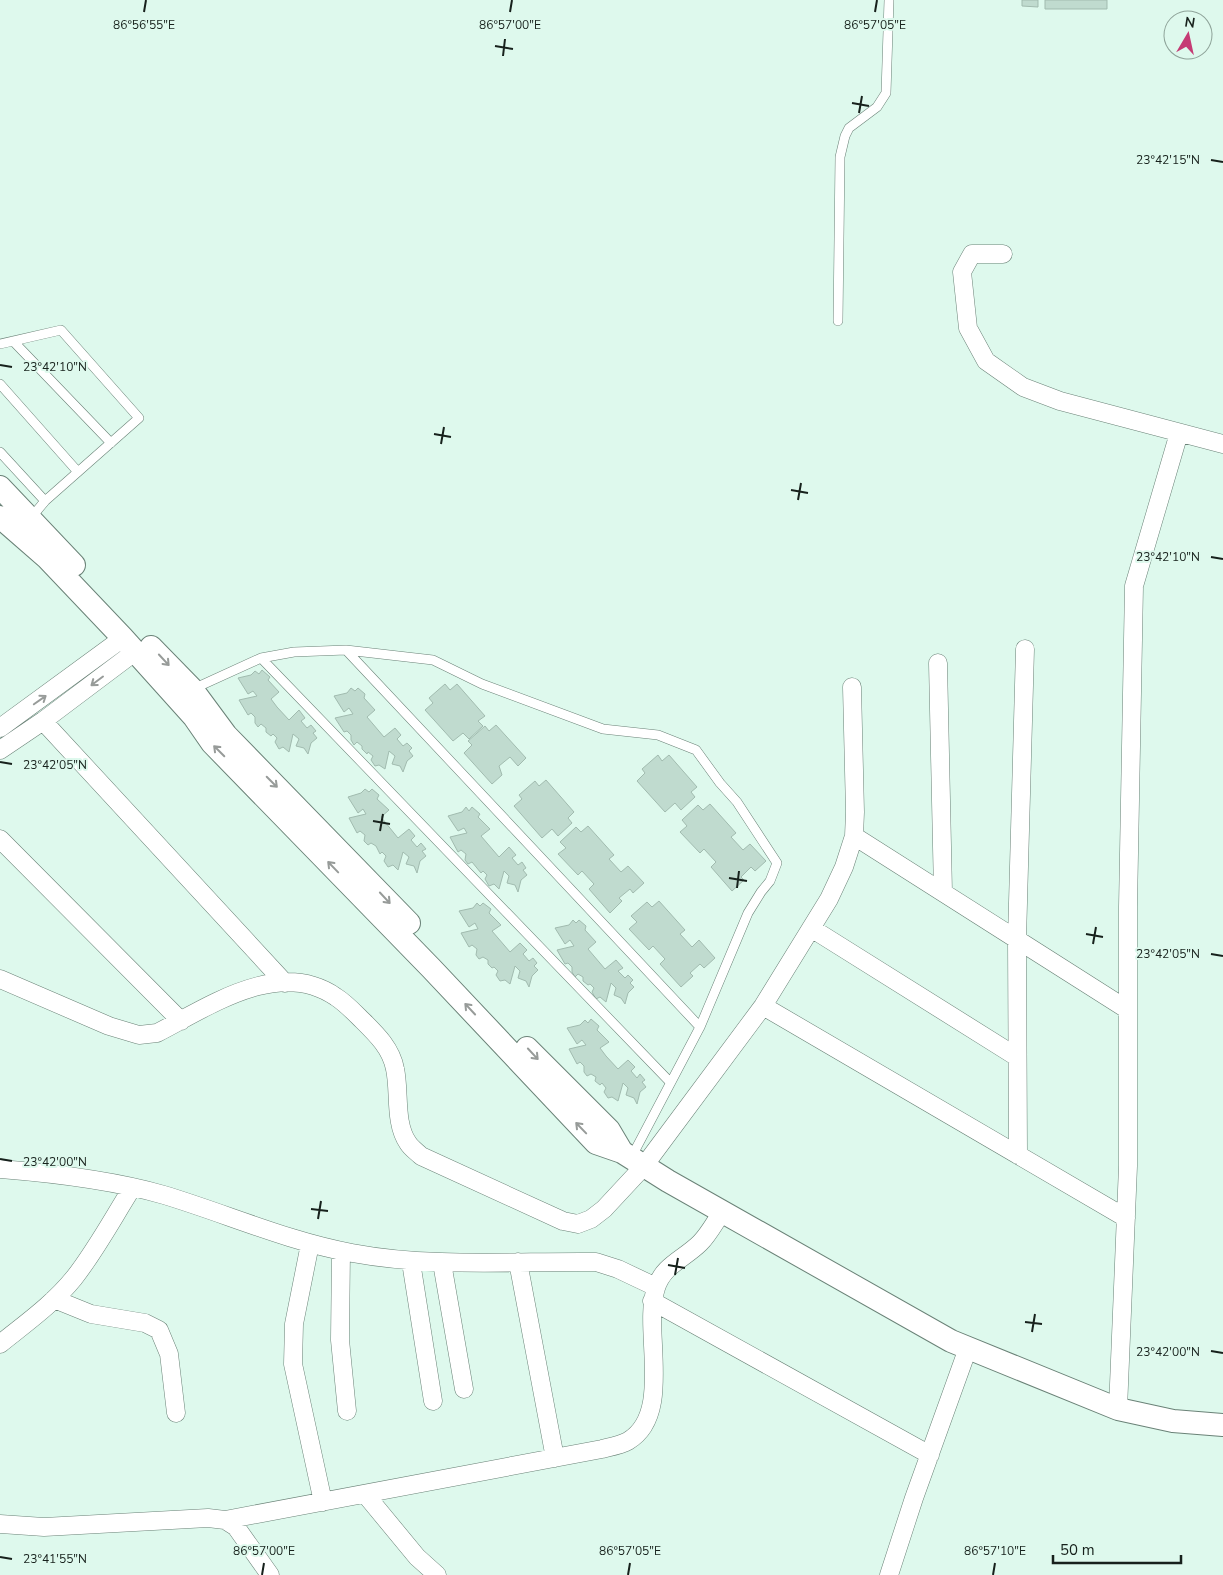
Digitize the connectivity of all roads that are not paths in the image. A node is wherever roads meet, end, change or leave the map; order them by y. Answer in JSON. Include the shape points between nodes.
{"nodes":[{"id":1,"x":889,"y":0,"type":"edge"},
{"id":2,"x":1003,"y":254,"type":"dead end"},
{"id":3,"x":838,"y":321,"type":"dead end"},
{"id":4,"x":13,"y":341,"type":"junction"},
{"id":5,"x":0,"y":344,"type":"edge"},
{"id":6,"x":0,"y":384,"type":"edge"},
{"id":7,"x":1180,"y":433,"type":"junction"},
{"id":8,"x":111,"y":443,"type":"junction"},
{"id":9,"x":1223,"y":444,"type":"edge"},
{"id":10,"x":0,"y":452,"type":"edge"},
{"id":11,"x":78,"y":472,"type":"junction"},
{"id":12,"x":0,"y":487,"type":"edge"},
{"id":13,"x":45,"y":501,"type":"junction"},
{"id":14,"x":0,"y":517,"type":"edge"},
{"id":15,"x":31,"y":533,"type":"junction"},
{"id":16,"x":122,"y":637,"type":"junction"},
{"id":17,"x":346,"y":650,"type":"junction"},
{"id":18,"x":1024,"y":650,"type":"dead end"},
{"id":19,"x":261,"y":658,"type":"junction"},
{"id":20,"x":938,"y":663,"type":"dead end"},
{"id":21,"x":852,"y":687,"type":"dead end"},
{"id":22,"x":182,"y":691,"type":"junction"},
{"id":23,"x":43,"y":721,"type":"junction"},
{"id":24,"x":0,"y":728,"type":"edge"},
{"id":25,"x":0,"y":750,"type":"edge"},
{"id":26,"x":854,"y":836,"type":"junction"},
{"id":27,"x":0,"y":839,"type":"edge"},
{"id":28,"x":943,"y":892,"type":"junction"},
{"id":29,"x":811,"y":928,"type":"junction"},
{"id":30,"x":1017,"y":939,"type":"junction"},
{"id":31,"x":0,"y":979,"type":"edge"},
{"id":32,"x":285,"y":983,"type":"junction"},
{"id":33,"x":763,"y":1006,"type":"junction"},
{"id":34,"x":1128,"y":1010,"type":"junction"},
{"id":35,"x":181,"y":1021,"type":"junction"},
{"id":36,"x":700,"y":1027,"type":"junction"},
{"id":37,"x":1017,"y":1057,"type":"junction"},
{"id":38,"x":670,"y":1082,"type":"junction"},
{"id":39,"x":1018,"y":1155,"type":"junction"},
{"id":40,"x":632,"y":1158,"type":"junction"},
{"id":41,"x":0,"y":1169,"type":"edge"},
{"id":42,"x":132,"y":1188,"type":"junction"},
{"id":43,"x":722,"y":1212,"type":"junction"},
{"id":44,"x":1126,"y":1218,"type":"junction"},
{"id":45,"x":310,"y":1244,"type":"junction"},
{"id":46,"x":341,"y":1251,"type":"junction"},
{"id":47,"x":411,"y":1262,"type":"junction"},
{"id":48,"x":518,"y":1262,"type":"junction"},
{"id":49,"x":442,"y":1263,"type":"junction"},
{"id":50,"x":654,"y":1294,"type":"junction"},
{"id":51,"x":54,"y":1299,"type":"junction"},
{"id":52,"x":2,"y":1339,"type":"edge"},
{"id":53,"x":968,"y":1348,"type":"junction"},
{"id":54,"x":464,"y":1389,"type":"dead end"},
{"id":55,"x":433,"y":1401,"type":"dead end"},
{"id":56,"x":346,"y":1410,"type":"dead end"},
{"id":57,"x":1118,"y":1410,"type":"junction"},
{"id":58,"x":176,"y":1413,"type":"dead end"},
{"id":59,"x":1223,"y":1425,"type":"edge"},
{"id":60,"x":930,"y":1455,"type":"junction"},
{"id":61,"x":555,"y":1458,"type":"junction"},
{"id":62,"x":365,"y":1494,"type":"junction"},
{"id":63,"x":324,"y":1502,"type":"junction"},
{"id":64,"x":225,"y":1520,"type":"junction"},
{"id":65,"x":0,"y":1524,"type":"edge"},
{"id":66,"x":270,"y":1575,"type":"edge"},
{"id":67,"x":437,"y":1575,"type":"edge"},
{"id":68,"x":889,"y":1575,"type":"edge"}],
"edges":[{"from":1,"to":3,"type":"lane","via":[[886,93],[877,107],[849,128],[840,157]]},
{"from":2,"to":7,"type":"street","via":[[972,254],[962,272],[968,328],[986,361],[1023,387],[1046,396]]},
{"from":4,"to":5,"type":"lane"},
{"from":4,"to":8,"type":"lane"},
{"from":4,"to":8,"type":"lane","via":[[61,330],[139,418]]},
{"from":6,"to":11,"type":"lane"},
{"from":7,"to":9,"type":"street"},
{"from":7,"to":34,"type":"street","via":[[1134,586]]},
{"from":8,"to":11,"type":"lane"},
{"from":10,"to":13,"type":"lane"},
{"from":11,"to":13,"type":"lane"},
{"from":12,"to":15,"type":"street"},
{"from":13,"to":15,"type":"lane"},
{"from":14,"to":15,"type":"street"},
{"from":15,"to":16,"type":"street","via":[[47,558]]},
{"from":15,"to":22,"type":"street","one_way":true},
{"from":16,"to":22,"type":"street"},
{"from":16,"to":23,"type":"street","one_way":true},
{"from":24,"to":16,"type":"street","one_way":true},
{"from":17,"to":19,"type":"lane","via":[[294,652]]},
{"from":17,"to":36,"type":"lane"},
{"from":17,"to":36,"type":"lane","via":[[433,660],[482,684],[604,730],[658,736],[696,750],[737,802],[777,863],[770,881],[748,913]]},
{"from":18,"to":30,"type":"street"},
{"from":19,"to":22,"type":"lane"},
{"from":19,"to":38,"type":"lane"},
{"from":20,"to":28,"type":"street"},
{"from":21,"to":26,"type":"street"},
{"from":22,"to":40,"type":"street","via":[[194,717],[212,743],[596,1143]]},
{"from":23,"to":25,"type":"street"},
{"from":23,"to":32,"type":"street"},
{"from":26,"to":28,"type":"street"},
{"from":26,"to":29,"type":"street","via":[[833,891]]},
{"from":27,"to":35,"type":"street"},
{"from":28,"to":30,"type":"street"},
{"from":29,"to":33,"type":"street"},
{"from":29,"to":37,"type":"street"},
{"from":30,"to":34,"type":"street"},
{"from":30,"to":37,"type":"street"},
{"from":31,"to":35,"type":"street","via":[[109,1026],[140,1035],[156,1033]]},
{"from":32,"to":35,"type":"street","via":[[258,985]]},
{"from":32,"to":40,"type":"street","via":[[314,986],[336,996],[375,1033],[388,1050],[395,1067],[402,1130],[408,1143],[421,1156],[563,1222],[578,1224],[604,1209]]},
{"from":33,"to":39,"type":"street"},
{"from":33,"to":40,"type":"street"},
{"from":34,"to":44,"type":"street"},
{"from":36,"to":38,"type":"lane"},
{"from":37,"to":39,"type":"street"},
{"from":38,"to":40,"type":"lane"},
{"from":39,"to":44,"type":"street"},
{"from":40,"to":43,"type":"street"},
{"from":41,"to":42,"type":"street"},
{"from":42,"to":45,"type":"street","via":[[162,1194]]},
{"from":42,"to":51,"type":"street","via":[[95,1249]]},
{"from":43,"to":50,"type":"street","via":[[702,1241],[669,1265]]},
{"from":43,"to":53,"type":"street"},
{"from":44,"to":57,"type":"street"},
{"from":45,"to":46,"type":"street"},
{"from":45,"to":63,"type":"street","via":[[294,1324],[293,1364]]},
{"from":46,"to":47,"type":"street"},
{"from":46,"to":56,"type":"street","via":[[340,1340]]},
{"from":47,"to":49,"type":"street"},
{"from":47,"to":55,"type":"street"},
{"from":48,"to":49,"type":"street"},
{"from":48,"to":50,"type":"street","via":[[596,1262],[618,1269]]},
{"from":48,"to":61,"type":"street"},
{"from":49,"to":54,"type":"street"},
{"from":50,"to":60,"type":"street"},
{"from":50,"to":61,"type":"street","via":[[653,1390],[641,1429],[628,1441]]},
{"from":51,"to":52,"type":"street"},
{"from":51,"to":58,"type":"street","via":[[91,1314],[145,1323],[159,1330],[169,1354]]},
{"from":53,"to":57,"type":"street"},
{"from":53,"to":60,"type":"street"},
{"from":57,"to":59,"type":"street","via":[[1173,1421]]},
{"from":60,"to":68,"type":"street"},
{"from":61,"to":62,"type":"street"},
{"from":62,"to":63,"type":"street"},
{"from":62,"to":67,"type":"street","via":[[416,1557]]},
{"from":63,"to":64,"type":"street"},
{"from":64,"to":65,"type":"street","via":[[208,1518],[44,1527]]},
{"from":64,"to":66,"type":"street","via":[[236,1527]]}]}
